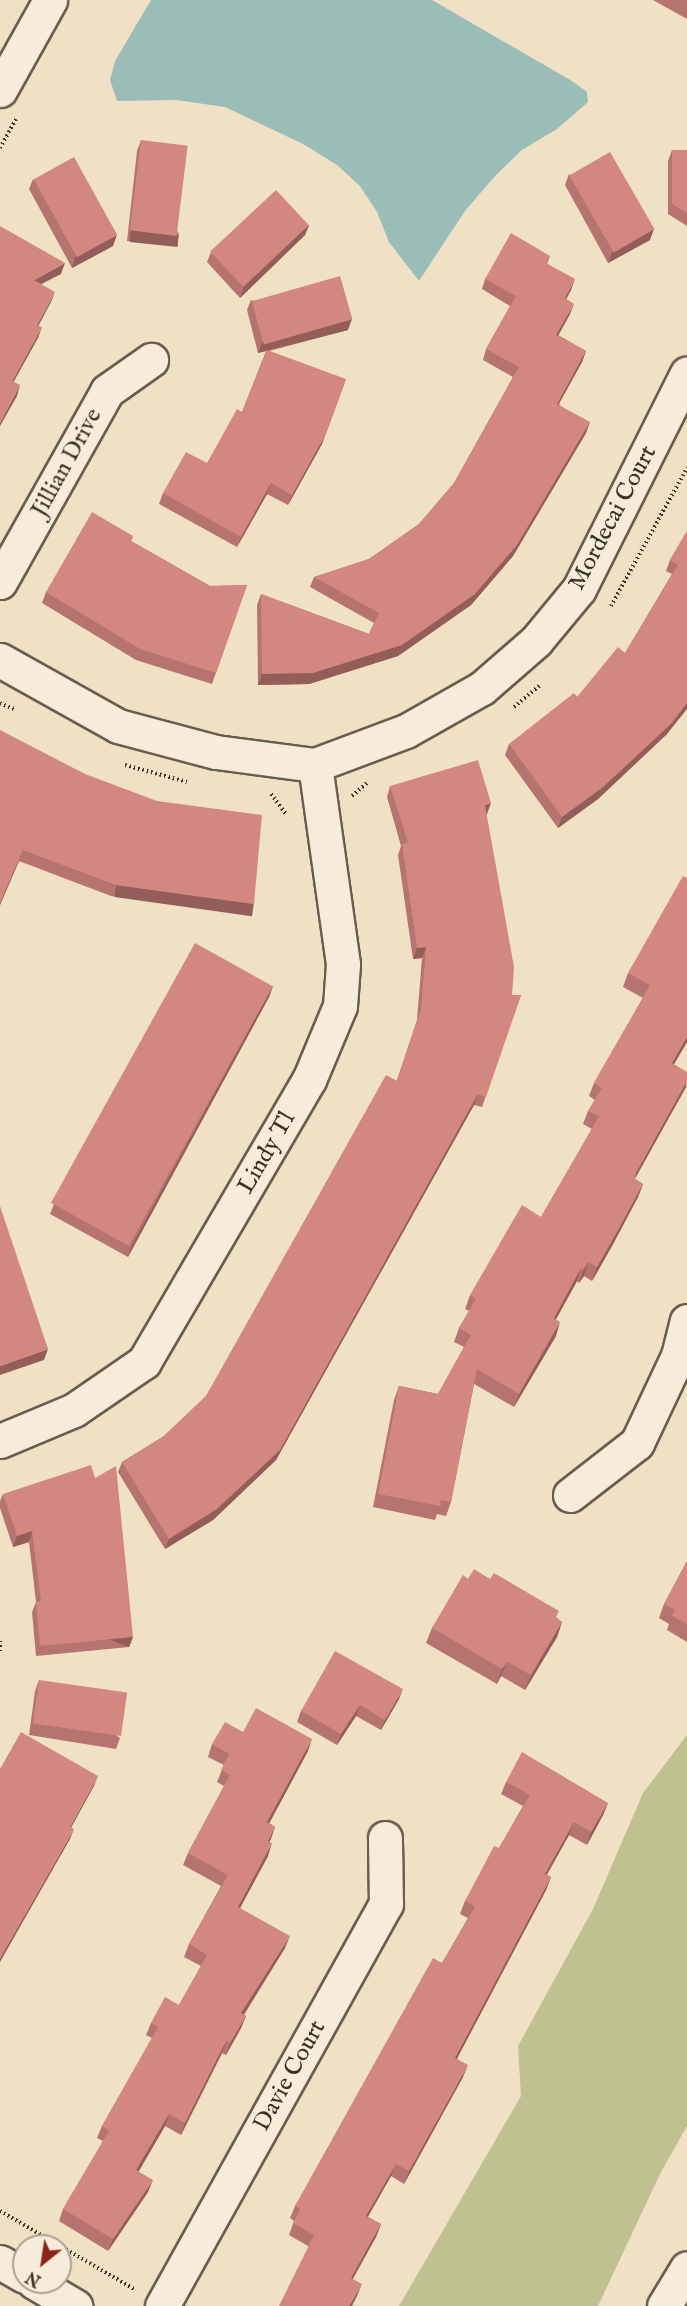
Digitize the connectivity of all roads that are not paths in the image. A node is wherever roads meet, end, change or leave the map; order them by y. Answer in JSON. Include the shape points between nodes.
{"nodes":[{"id":1,"x":50,"y":0,"type":"edge"},
{"id":2,"x":0,"y":90,"type":"edge"},
{"id":3,"x":151,"y":360,"type":"dead end"},
{"id":4,"x":687,"y":373,"type":"edge"},
{"id":5,"x":0,"y":582,"type":"edge"},
{"id":6,"x":0,"y":660,"type":"edge"},
{"id":7,"x":315,"y":765,"type":"junction"},
{"id":8,"x":687,"y":1321,"type":"edge"},
{"id":9,"x":0,"y":1441,"type":"edge"},
{"id":10,"x":570,"y":1495,"type":"dead end"},
{"id":11,"x":385,"y":1838,"type":"dead end"},
{"id":12,"x":687,"y":2268,"type":"edge"},
{"id":13,"x":54,"y":2294,"type":"edge"},
{"id":14,"x":75,"y":2306,"type":"edge"},
{"id":15,"x":162,"y":2306,"type":"edge"},
{"id":16,"x":664,"y":2306,"type":"edge"}],
"edges":[{"from":1,"to":2,"type":"street"},
{"from":3,"to":5,"type":"street","name":"Jillian Drive","via":[[106,391]]},
{"from":4,"to":7,"type":"street","name":"Mordecai Court","via":[[579,589],[536,640],[482,688],[406,731]]},
{"from":6,"to":7,"type":"street","name":"Mordecai Court","via":[[118,726],[216,752]]},
{"from":7,"to":9,"type":"street","name":"Lindy Tl","via":[[344,964],[339,1006],[309,1080],[144,1362],[74,1410]]},
{"from":8,"to":10,"type":"street","via":[[678,1356],[637,1443]]},
{"from":11,"to":15,"type":"street","name":"Davie Court","via":[[386,1904]]},
{"from":12,"to":16,"type":"street"},
{"from":13,"to":14,"type":"street"}]}
